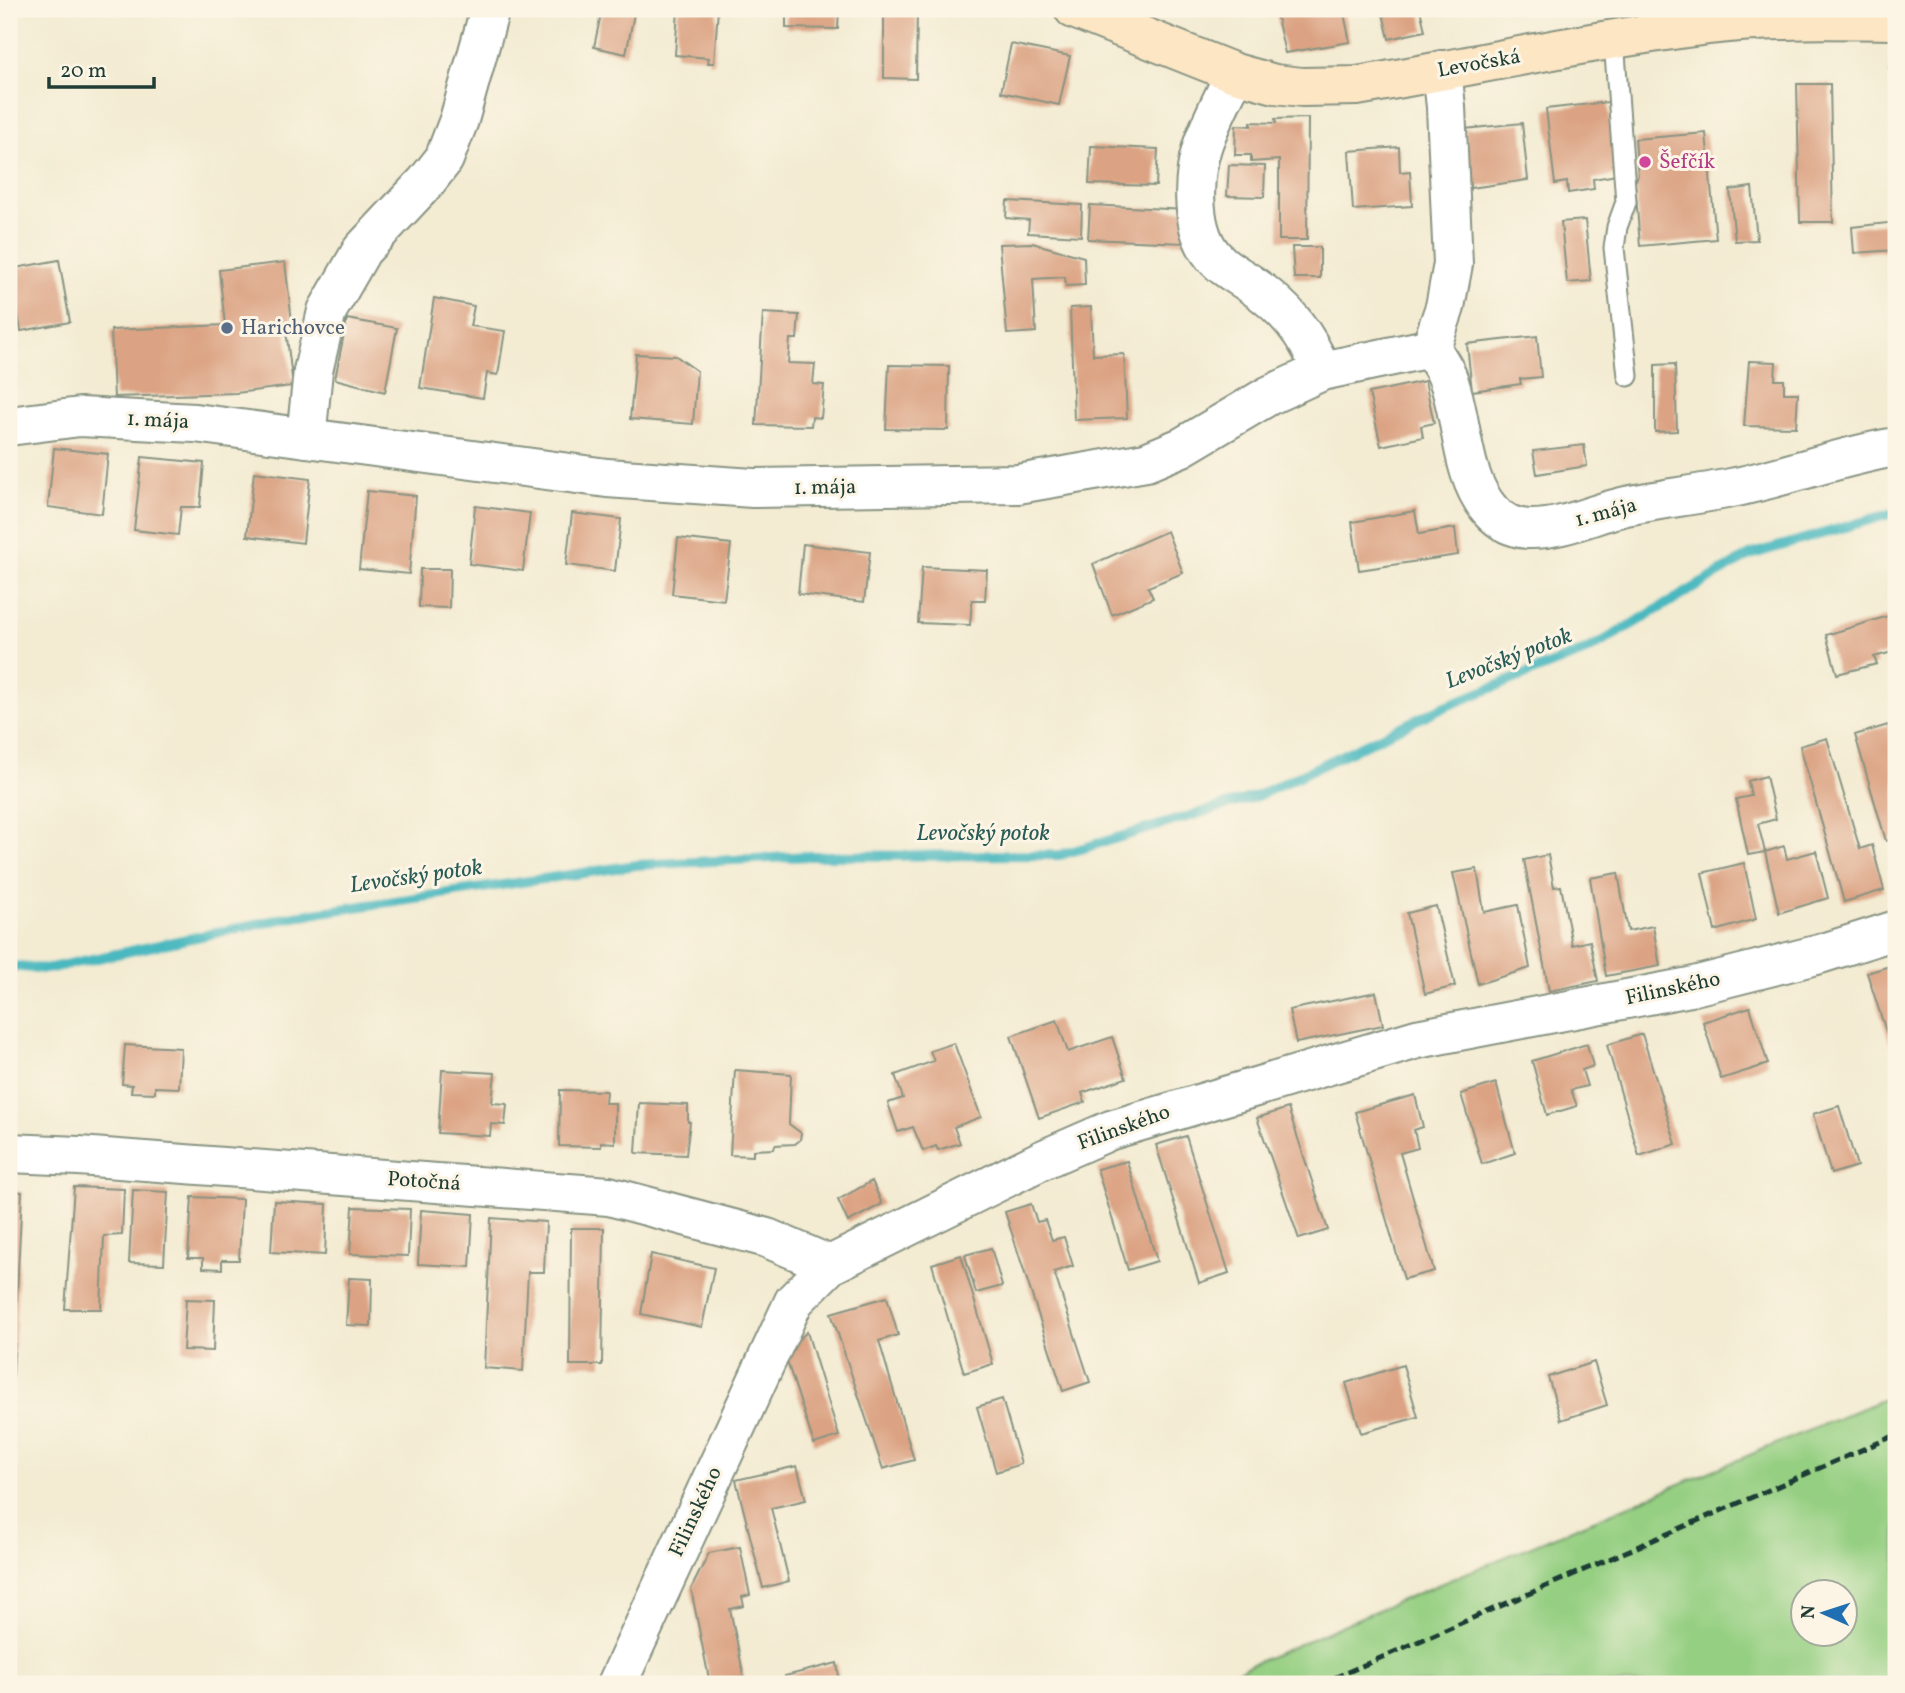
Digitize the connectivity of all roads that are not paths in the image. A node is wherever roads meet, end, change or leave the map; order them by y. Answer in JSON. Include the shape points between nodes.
{"nodes":[{"id":1,"x":490,"y":9,"type":"edge"},
{"id":2,"x":1074,"y":9,"type":"edge"},
{"id":3,"x":1853,"y":12,"type":"edge"},
{"id":4,"x":1896,"y":20,"type":"edge"},
{"id":5,"x":1614,"y":40,"type":"junction"},
{"id":6,"x":1442,"y":70,"type":"junction"},
{"id":7,"x":1235,"y":74,"type":"junction"},
{"id":8,"x":1431,"y":348,"type":"junction"},
{"id":9,"x":1322,"y":371,"type":"junction"},
{"id":10,"x":1628,"y":376,"type":"dead end"},
{"id":11,"x":9,"y":426,"type":"edge"},
{"id":12,"x":306,"y":438,"type":"junction"},
{"id":13,"x":1896,"y":447,"type":"edge"},
{"id":14,"x":1896,"y":930,"type":"edge"},
{"id":15,"x":9,"y":1153,"type":"edge"},
{"id":16,"x":830,"y":1265,"type":"junction"},
{"id":17,"x":617,"y":1684,"type":"edge"}],
"edges":[{"from":1,"to":12,"type":"street","via":[[443,159],[362,250],[327,311],[313,371]]},
{"from":2,"to":7,"type":"main road","name":"Levočská"},
{"from":3,"to":4,"type":"main road","name":"Levočská"},
{"from":3,"to":5,"type":"main road","name":"Levočská","via":[[1711,25]]},
{"from":5,"to":6,"type":"main road","name":"Levočská"},
{"from":5,"to":10,"type":"lane","via":[[1626,202],[1614,248]]},
{"from":6,"to":7,"type":"main road","name":"Levočská","via":[[1325,88],[1275,84]]},
{"from":6,"to":8,"type":"street","via":[[1453,264]]},
{"from":7,"to":9,"type":"street","via":[[1202,147],[1196,180],[1198,221],[1216,260],[1276,301],[1299,327]]},
{"from":8,"to":9,"type":"street","name":"1. mája"},
{"from":8,"to":13,"type":"street","name":"1. mája","via":[[1447,375],[1467,460],[1480,493],[1495,515],[1513,527],[1550,527],[1624,506],[1732,488]]},
{"from":9,"to":12,"type":"street","name":"1. mája","via":[[1146,462],[1018,484],[753,488],[607,478]]},
{"from":11,"to":12,"type":"street","name":"1. mája","via":[[80,417],[195,423]]},
{"from":14,"to":16,"type":"street","name":"Filinského","via":[[1690,986],[1417,1039],[1122,1126],[1042,1160]]},
{"from":15,"to":16,"type":"street","name":"Potočná","via":[[609,1196],[767,1238]]},
{"from":16,"to":17,"type":"street","name":"Filinského","via":[[794,1301]]}]}
